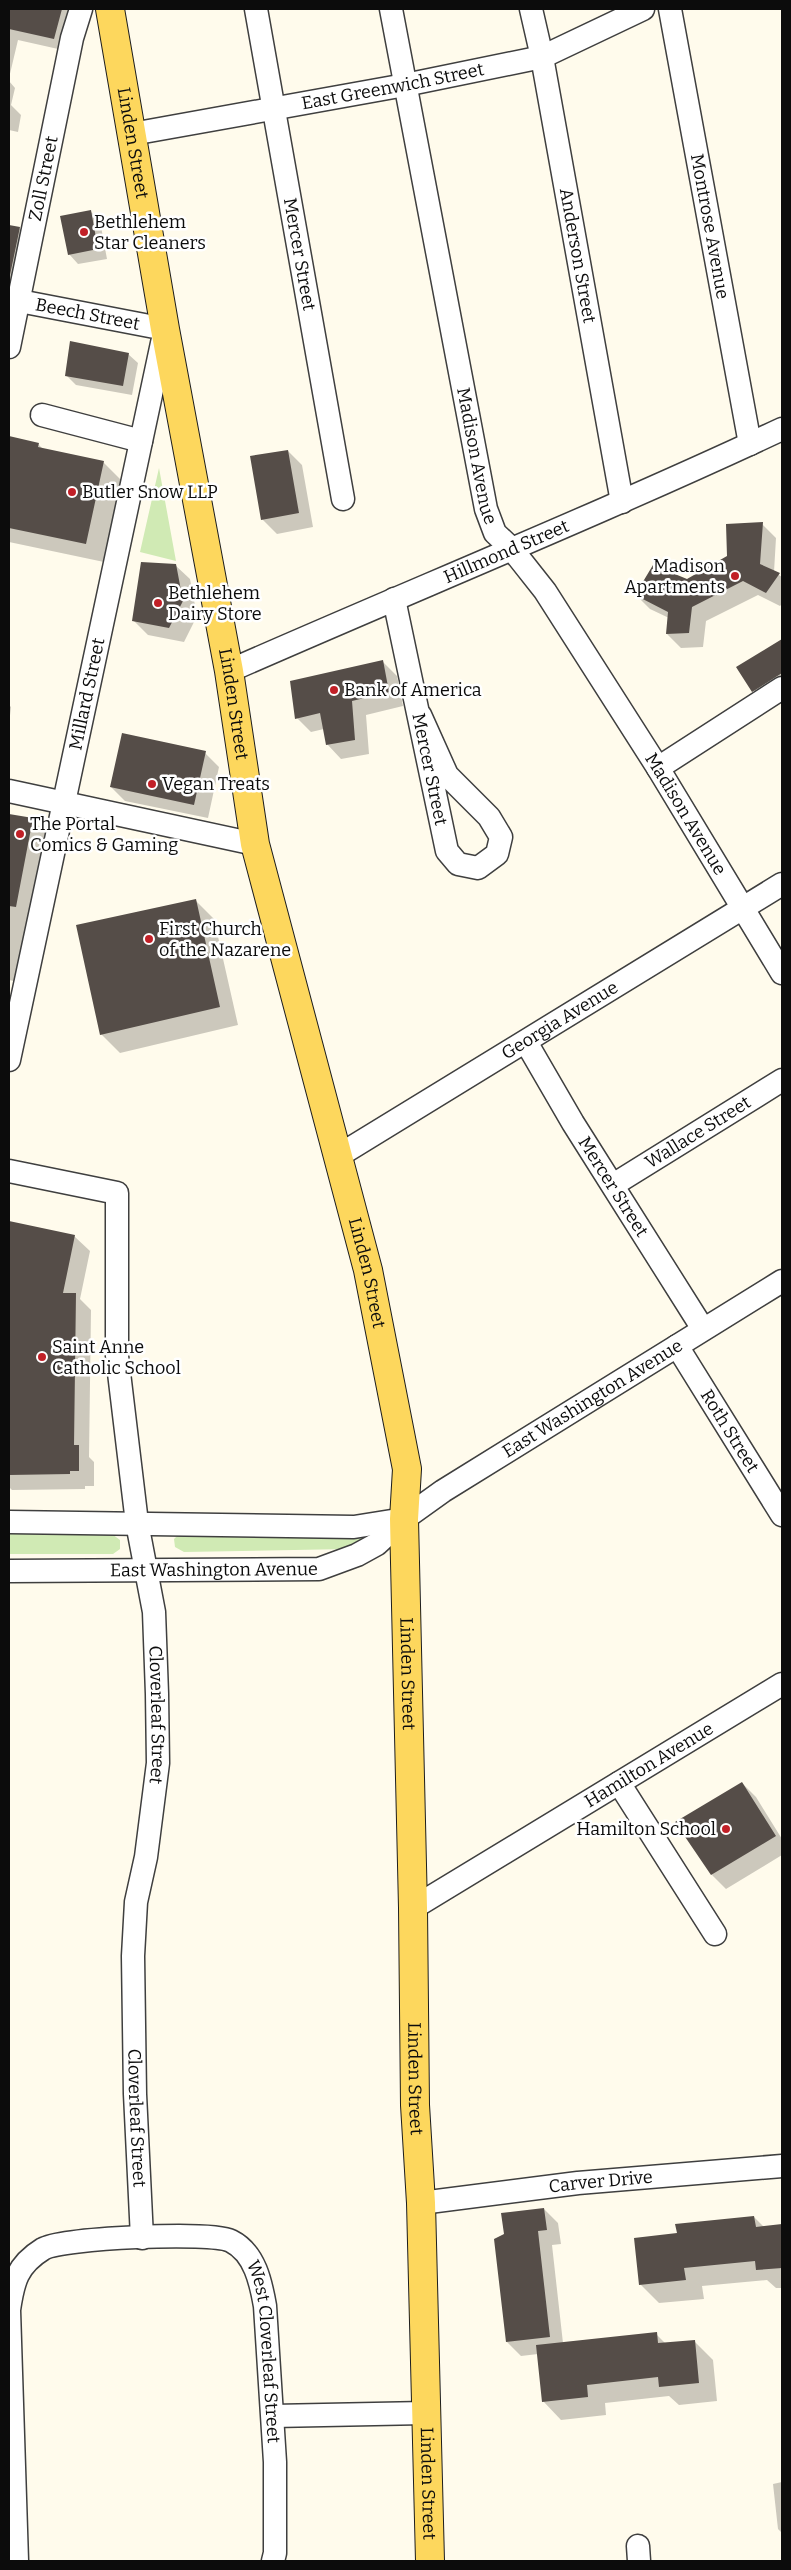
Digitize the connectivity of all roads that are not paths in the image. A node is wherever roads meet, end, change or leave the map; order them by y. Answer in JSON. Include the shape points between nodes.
{"nodes":[{"id":1,"x":81,"y":9,"type":"edge"},
{"id":2,"x":110,"y":9,"type":"edge"},
{"id":3,"x":256,"y":9,"type":"edge"},
{"id":4,"x":392,"y":9,"type":"edge"},
{"id":5,"x":531,"y":9,"type":"edge"},
{"id":6,"x":644,"y":9,"type":"edge"},
{"id":7,"x":670,"y":9,"type":"edge"},
{"id":8,"x":542,"y":57,"type":"junction"},
{"id":9,"x":405,"y":85,"type":"junction"},
{"id":10,"x":275,"y":108,"type":"junction"},
{"id":11,"x":132,"y":134,"type":"junction"},
{"id":12,"x":14,"y":300,"type":"edge"},
{"id":13,"x":165,"y":329,"type":"junction"},
{"id":14,"x":9,"y":347,"type":"edge"},
{"id":15,"x":42,"y":415,"type":"dead end"},
{"id":16,"x":782,"y":429,"type":"edge"},
{"id":17,"x":141,"y":441,"type":"junction"},
{"id":18,"x":750,"y":444,"type":"junction"},
{"id":19,"x":343,"y":499,"type":"dead end"},
{"id":20,"x":622,"y":502,"type":"junction"},
{"id":21,"x":511,"y":548,"type":"junction"},
{"id":22,"x":394,"y":599,"type":"junction"},
{"id":23,"x":229,"y":671,"type":"junction"},
{"id":24,"x":782,"y":688,"type":"edge"},
{"id":25,"x":420,"y":715,"type":"junction"},
{"id":26,"x":658,"y":768,"type":"junction"},
{"id":27,"x":9,"y":791,"type":"edge"},
{"id":28,"x":63,"y":804,"type":"junction"},
{"id":29,"x":255,"y":844,"type":"junction"},
{"id":30,"x":782,"y":884,"type":"edge"},
{"id":31,"x":743,"y":909,"type":"junction"},
{"id":32,"x":782,"y":973,"type":"edge"},
{"id":33,"x":526,"y":1042,"type":"junction"},
{"id":34,"x":9,"y":1060,"type":"edge"},
{"id":35,"x":782,"y":1080,"type":"edge"},
{"id":36,"x":338,"y":1156,"type":"junction"},
{"id":37,"x":9,"y":1171,"type":"edge"},
{"id":38,"x":613,"y":1185,"type":"junction"},
{"id":39,"x":782,"y":1281,"type":"edge"},
{"id":40,"x":703,"y":1329,"type":"junction"},
{"id":41,"x":676,"y":1346,"type":"junction"},
{"id":42,"x":776,"y":1490,"type":"edge"},
{"id":43,"x":782,"y":1515,"type":"edge"},
{"id":44,"x":404,"y":1519,"type":"junction"},
{"id":45,"x":9,"y":1522,"type":"edge"},
{"id":46,"x":137,"y":1523,"type":"junction"},
{"id":47,"x":144,"y":1570,"type":"junction"},
{"id":48,"x":9,"y":1571,"type":"edge"},
{"id":49,"x":782,"y":1684,"type":"edge"},
{"id":50,"x":619,"y":1783,"type":"junction"},
{"id":51,"x":413,"y":1908,"type":"junction"},
{"id":52,"x":715,"y":1934,"type":"dead end"},
{"id":53,"x":782,"y":2166,"type":"edge"},
{"id":54,"x":421,"y":2203,"type":"junction"},
{"id":55,"x":142,"y":2238,"type":"junction"},
{"id":56,"x":425,"y":2413,"type":"junction"},
{"id":57,"x":273,"y":2416,"type":"junction"},
{"id":58,"x":18,"y":2561,"type":"edge"},
{"id":59,"x":273,"y":2561,"type":"edge"},
{"id":60,"x":430,"y":2561,"type":"edge"}],
"edges":[{"from":1,"to":12,"type":"street","name":"Zoll Street"},
{"from":2,"to":11,"type":"main road","name":"Linden Street"},
{"from":3,"to":10,"type":"street","name":"Mercer Street"},
{"from":4,"to":9,"type":"street","name":"Madison Avenue"},
{"from":5,"to":8,"type":"street","name":"Anderson Street"},
{"from":6,"to":8,"type":"street","name":"East Greenwich Street"},
{"from":7,"to":18,"type":"street","name":"Montrose Avenue"},
{"from":8,"to":9,"type":"street","name":"East Greenwich Street"},
{"from":8,"to":20,"type":"street","name":"Anderson Street"},
{"from":9,"to":10,"type":"street","name":"East Greenwich Street"},
{"from":9,"to":21,"type":"street","name":"Madison Avenue","via":[[486,509],[495,533]]},
{"from":10,"to":11,"type":"street","name":"East Greenwich Street"},
{"from":10,"to":19,"type":"street","name":"Mercer Street"},
{"from":11,"to":13,"type":"main road","name":"Linden Street"},
{"from":12,"to":13,"type":"street","name":"Beech Street"},
{"from":12,"to":14,"type":"street","name":"Zoll Street"},
{"from":13,"to":17,"type":"street","name":"Millard Street"},
{"from":13,"to":23,"type":"main road","name":"Linden Street"},
{"from":15,"to":17,"type":"street"},
{"from":16,"to":18,"type":"street","name":"Hillmond Street"},
{"from":17,"to":28,"type":"street","name":"Millard Street"},
{"from":18,"to":20,"type":"street","name":"Hillmond Street"},
{"from":20,"to":21,"type":"street","name":"Hillmond Street"},
{"from":21,"to":22,"type":"street","name":"Hillmond Street"},
{"from":21,"to":26,"type":"street","name":"Madison Avenue","via":[[545,591]]},
{"from":22,"to":23,"type":"street","name":"Hillmond Street"},
{"from":22,"to":25,"type":"street","name":"Mercer Street"},
{"from":23,"to":29,"type":"main road","name":"Linden Street"},
{"from":24,"to":26,"type":"street"},
{"from":25,"to":25,"type":"street","name":"Mercer Street","via":[[447,775],[489,817],[501,837],[497,854],[478,868],[458,864],[447,851]]},
{"from":26,"to":31,"type":"street","name":"Madison Avenue"},
{"from":27,"to":28,"type":"street"},
{"from":28,"to":29,"type":"street"},
{"from":28,"to":34,"type":"street","name":"Millard Street"},
{"from":29,"to":36,"type":"main road","name":"Linden Street"},
{"from":30,"to":31,"type":"street","name":"Georgia Avenue"},
{"from":31,"to":32,"type":"street","name":"Madison Avenue"},
{"from":31,"to":33,"type":"street","name":"Georgia Avenue"},
{"from":33,"to":36,"type":"street","name":"Georgia Avenue"},
{"from":33,"to":38,"type":"street","name":"Mercer Street","via":[[534,1060]]},
{"from":35,"to":38,"type":"street","name":"Wallace Street"},
{"from":36,"to":44,"type":"main road","name":"Linden Street","via":[[368,1270],[394,1396],[406,1469]]},
{"from":37,"to":46,"type":"street","name":"Cloverleaf Street","via":[[117,1193],[117,1356]]},
{"from":38,"to":40,"type":"street","name":"Mercer Street"},
{"from":39,"to":40,"type":"street","name":"East Washington Avenue"},
{"from":40,"to":41,"type":"street","name":"East Washington Avenue"},
{"from":41,"to":42,"type":"street","name":"Roth Street"},
{"from":41,"to":44,"type":"street","name":"East Washington Avenue"},
{"from":42,"to":43,"type":"street","name":"Roth Street"},
{"from":44,"to":46,"type":"street","name":"East Washington Avenue","via":[[354,1528]]},
{"from":44,"to":47,"type":"street","name":"East Washington Avenue","via":[[377,1544],[319,1569]]},
{"from":44,"to":51,"type":"main road","name":"Linden Street"},
{"from":45,"to":46,"type":"street","name":"East Washington Avenue"},
{"from":46,"to":47,"type":"street","name":"Cloverleaf Street"},
{"from":47,"to":48,"type":"street","name":"East Washington Avenue"},
{"from":47,"to":55,"type":"street","name":"Cloverleaf Street","via":[[154,1612],[158,1763],[146,1857],[136,1902],[133,1956]]},
{"from":49,"to":50,"type":"street","name":"Hamilton Avenue"},
{"from":50,"to":51,"type":"street","name":"Hamilton Avenue"},
{"from":50,"to":52,"type":"street"},
{"from":51,"to":54,"type":"main road","name":"Linden Street","via":[[414,2105]]},
{"from":53,"to":54,"type":"street","name":"Carver Drive","via":[[578,2183]]},
{"from":54,"to":56,"type":"main road","name":"Linden Street"},
{"from":55,"to":57,"type":"street","name":"West Cloverleaf Street","via":[[197,2235],[219,2238],[231,2241],[251,2260],[265,2306]]},
{"from":55,"to":58,"type":"street","name":"West Cloverleaf Street","via":[[74,2240],[44,2248],[21,2268],[13,2282],[9,2310]]},
{"from":56,"to":57,"type":"street"},
{"from":56,"to":60,"type":"main road","name":"Linden Street"},
{"from":57,"to":59,"type":"street","name":"West Cloverleaf Street"}]}
